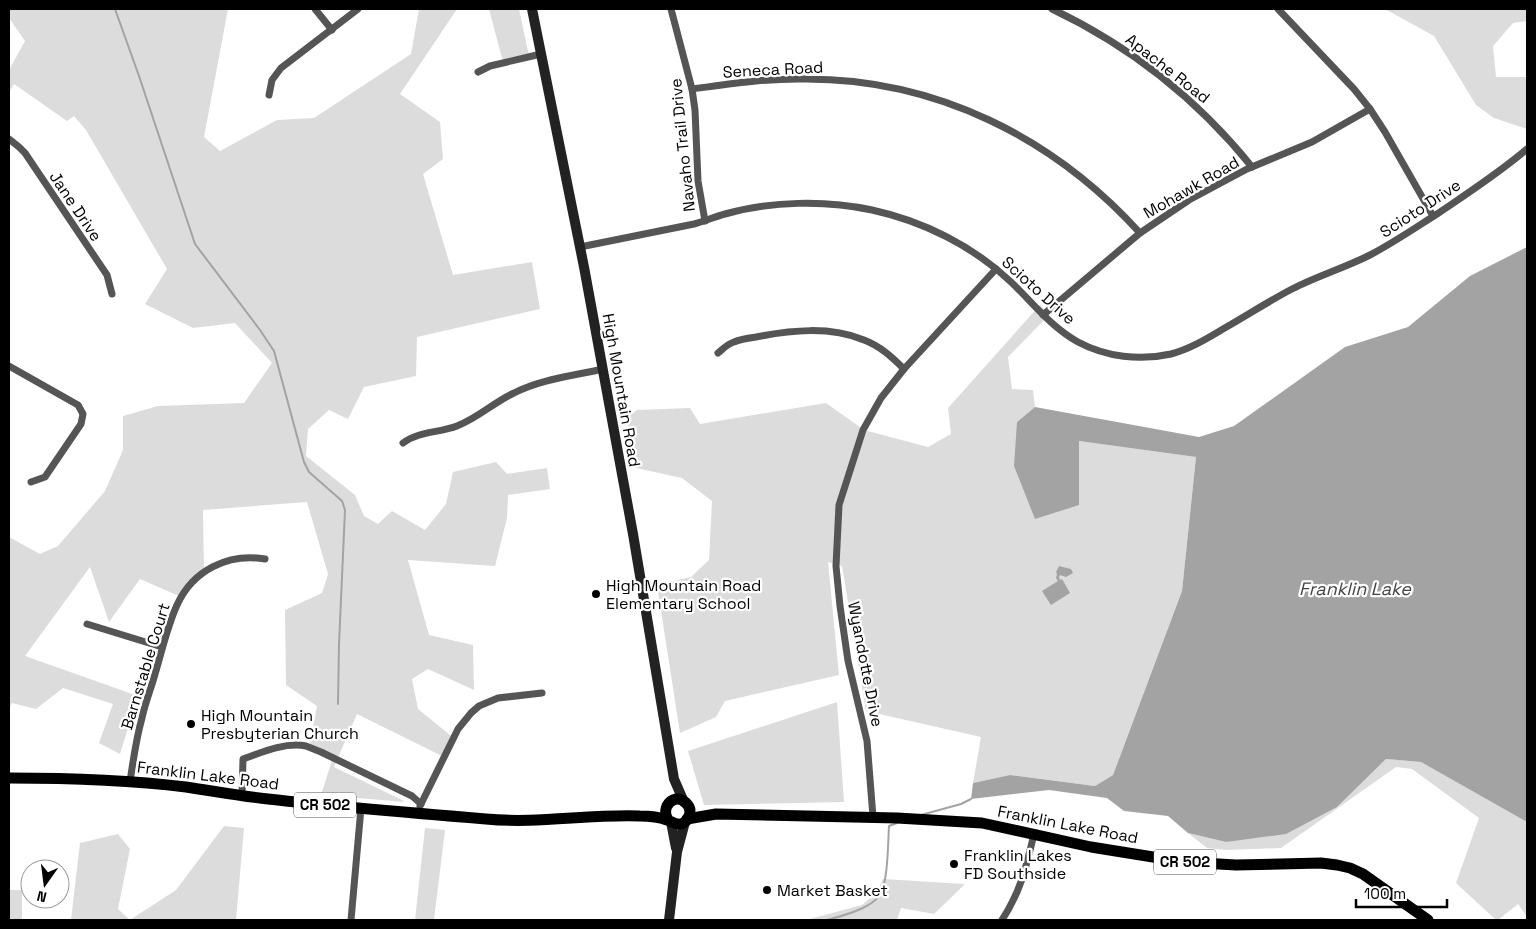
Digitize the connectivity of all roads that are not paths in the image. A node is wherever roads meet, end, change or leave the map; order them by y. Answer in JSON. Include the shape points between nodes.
{"nodes":[{"id":1,"x":315,"y":9,"type":"edge"},
{"id":2,"x":358,"y":9,"type":"edge"},
{"id":3,"x":532,"y":9,"type":"edge"},
{"id":4,"x":671,"y":9,"type":"edge"},
{"id":5,"x":1052,"y":9,"type":"edge"},
{"id":6,"x":1278,"y":9,"type":"edge"},
{"id":7,"x":332,"y":30,"type":"junction"},
{"id":8,"x":541,"y":54,"type":"junction"},
{"id":9,"x":478,"y":72,"type":"dead end"},
{"id":10,"x":692,"y":89,"type":"junction"},
{"id":11,"x":269,"y":95,"type":"dead end"},
{"id":12,"x":1370,"y":109,"type":"junction"},
{"id":13,"x":9,"y":139,"type":"edge"},
{"id":14,"x":1527,"y":148,"type":"edge"},
{"id":15,"x":1252,"y":167,"type":"junction"},
{"id":16,"x":1433,"y":216,"type":"junction"},
{"id":17,"x":705,"y":221,"type":"junction"},
{"id":18,"x":1140,"y":233,"type":"junction"},
{"id":19,"x":580,"y":247,"type":"junction"},
{"id":20,"x":996,"y":269,"type":"junction"},
{"id":21,"x":112,"y":294,"type":"dead end"},
{"id":22,"x":1043,"y":315,"type":"junction"},
{"id":23,"x":718,"y":353,"type":"dead end"},
{"id":24,"x":9,"y":366,"type":"edge"},
{"id":25,"x":603,"y":369,"type":"junction"},
{"id":26,"x":904,"y":369,"type":"junction"},
{"id":27,"x":403,"y":443,"type":"dead end"},
{"id":28,"x":31,"y":482,"type":"dead end"},
{"id":29,"x":265,"y":559,"type":"dead end"},
{"id":30,"x":87,"y":624,"type":"dead end"},
{"id":31,"x":162,"y":647,"type":"junction"},
{"id":32,"x":542,"y":693,"type":"dead end"},
{"id":33,"x":9,"y":778,"type":"edge"},
{"id":34,"x":674,"y":779,"type":"junction"},
{"id":35,"x":130,"y":782,"type":"junction"},
{"id":36,"x":242,"y":796,"type":"junction"},
{"id":37,"x":686,"y":803,"type":"junction"},
{"id":38,"x":668,"y":804,"type":"junction"},
{"id":39,"x":361,"y":808,"type":"junction"},
{"id":40,"x":419,"y":808,"type":"junction"},
{"id":41,"x":716,"y":814,"type":"junction"},
{"id":42,"x":642,"y":816,"type":"junction"},
{"id":43,"x":873,"y":817,"type":"junction"},
{"id":44,"x":670,"y":821,"type":"junction"},
{"id":45,"x":686,"y":821,"type":"junction"},
{"id":46,"x":1034,"y":834,"type":"junction"},
{"id":47,"x":677,"y":852,"type":"junction"},
{"id":48,"x":351,"y":920,"type":"edge"},
{"id":49,"x":669,"y":920,"type":"edge"},
{"id":50,"x":1002,"y":920,"type":"edge"},
{"id":51,"x":1428,"y":920,"type":"edge"}],
"edges":[{"from":1,"to":7,"type":"street"},
{"from":2,"to":7,"type":"street"},
{"from":3,"to":8,"type":"main road","name":"High Mountain Road"},
{"from":4,"to":10,"type":"street","name":"Navaho Trail Drive"},
{"from":5,"to":15,"type":"street","name":"Apache Road","via":[[1095,31],[1168,82],[1212,122]]},
{"from":6,"to":12,"type":"street"},
{"from":7,"to":11,"type":"street","via":[[281,68],[272,80]]},
{"from":8,"to":9,"type":"street"},
{"from":8,"to":19,"type":"main road","name":"High Mountain Road"},
{"from":10,"to":17,"type":"street","name":"Navaho Trail Drive","via":[[698,181]]},
{"from":10,"to":18,"type":"street","name":"Seneca Road","via":[[760,80],[830,79],[906,91],[944,102],[994,122],[1055,157],[1092,185]]},
{"from":12,"to":15,"type":"street","name":"Mohawk Road","via":[[1312,142]]},
{"from":12,"to":16,"type":"street"},
{"from":13,"to":21,"type":"street","name":"Jane Drive","via":[[25,153],[107,275]]},
{"from":14,"to":16,"type":"street","name":"Scioto Drive","via":[[1485,183]]},
{"from":15,"to":18,"type":"street","name":"Mohawk Road","via":[[1189,200]]},
{"from":16,"to":22,"type":"street","name":"Scioto Drive","via":[[1386,247],[1306,282],[1196,344],[1171,354],[1130,357],[1102,351],[1067,335]]},
{"from":17,"to":19,"type":"street","name":"Scioto Drive"},
{"from":17,"to":20,"type":"street","name":"Scioto Drive","via":[[725,214],[786,204],[850,206],[890,214],[930,228]]},
{"from":18,"to":22,"type":"street","name":"Mohawk Road"},
{"from":19,"to":25,"type":"main road","name":"High Mountain Road"},
{"from":20,"to":22,"type":"street","name":"Scioto Drive"},
{"from":20,"to":26,"type":"street","name":"Wyandotte Drive"},
{"from":23,"to":26,"type":"street","via":[[743,339],[820,330],[864,340],[885,352]]},
{"from":24,"to":28,"type":"street","via":[[78,405],[83,414],[82,424],[45,476]]},
{"from":25,"to":27,"type":"street","via":[[524,388],[468,422],[419,434]]},
{"from":25,"to":34,"type":"main road","name":"High Mountain Road"},
{"from":26,"to":43,"type":"street","name":"Wyandotte Drive","via":[[881,398],[863,430],[838,505],[836,566],[840,606],[848,661],[867,741]]},
{"from":29,"to":31,"type":"street","name":"Barnstable Court","via":[[246,557],[228,560],[198,577],[178,603]]},
{"from":30,"to":31,"type":"street"},
{"from":31,"to":35,"type":"street","name":"Barnstable Court","via":[[142,716]]},
{"from":32,"to":40,"type":"street","via":[[498,698],[471,713],[458,729]]},
{"from":33,"to":35,"type":"main road","name":"Franklin Lake Road","number":"CR 502"},
{"from":34,"to":37,"type":"main road","name":"High Mountain Road"},
{"from":34,"to":38,"type":"main road","name":"High Mountain Road"},
{"from":35,"to":36,"type":"main road","name":"Franklin Lake Road","number":"CR 502"},
{"from":36,"to":39,"type":"main road","name":"Franklin Lake Road","number":"CR 502"},
{"from":36,"to":40,"type":"street","via":[[243,760],[296,745],[322,752],[412,796]]},
{"from":37,"to":38,"type":"main road","number":"CR 502","via":[[677,799]]},
{"from":37,"to":41,"type":"main road","name":"Franklin Lake Road","number":"CR 502"},
{"from":37,"to":45,"type":"main road","via":[[690,812]]},
{"from":38,"to":42,"type":"main road","name":"Franklin Lake Road","number":"CR 502"},
{"from":38,"to":44,"type":"main road","via":[[665,814]]},
{"from":39,"to":40,"type":"main road","name":"Franklin Lake Road","number":"CR 502"},
{"from":39,"to":48,"type":"street"},
{"from":40,"to":42,"type":"main road","name":"Franklin Lake Road","number":"CR 502","via":[[506,820]]},
{"from":41,"to":43,"type":"main road","name":"Franklin Lake Road","number":"CR 502"},
{"from":41,"to":45,"type":"main road","name":"Franklin Lake Road","number":"CR 502"},
{"from":42,"to":44,"type":"main road","name":"Franklin Lake Road","number":"CR 502"},
{"from":43,"to":46,"type":"main road","name":"Franklin Lake Road","number":"CR 502","via":[[982,823]]},
{"from":44,"to":45,"type":"main road","number":"CR 502","via":[[677,824]]},
{"from":44,"to":47,"type":"main road"},
{"from":45,"to":47,"type":"main road"},
{"from":46,"to":50,"type":"street","via":[[1017,894]]},
{"from":46,"to":51,"type":"main road","name":"Franklin Lake Road","number":"CR 502","via":[[1184,862],[1337,865],[1363,874]]},
{"from":47,"to":49,"type":"main road"}]}
